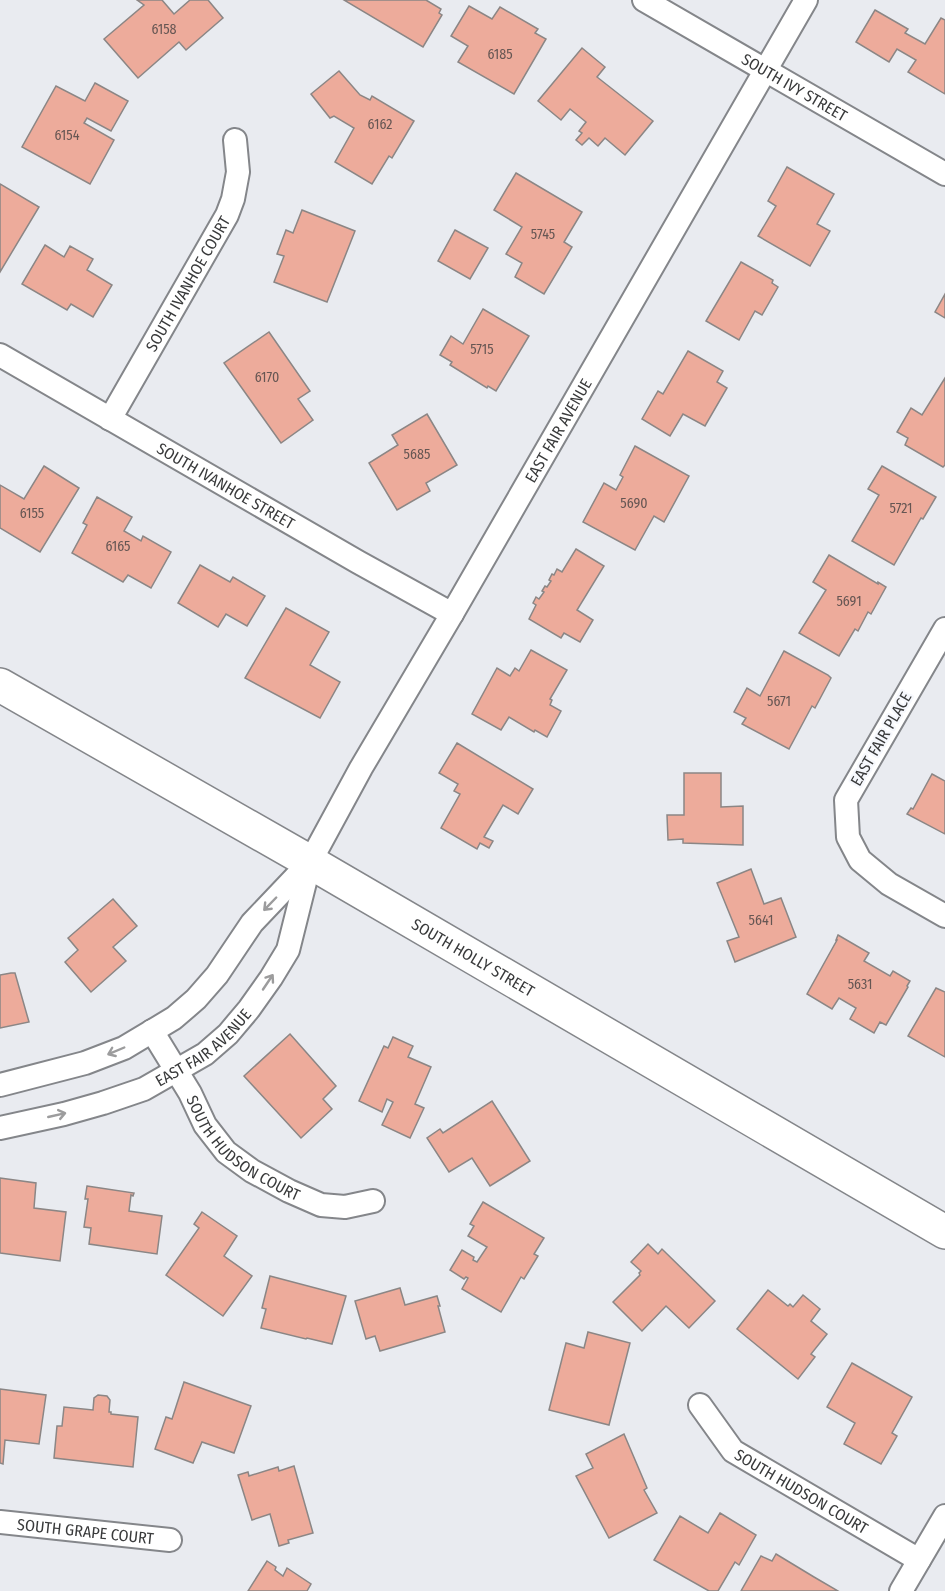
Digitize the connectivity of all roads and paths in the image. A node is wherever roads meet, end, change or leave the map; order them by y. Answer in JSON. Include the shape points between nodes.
{"nodes":[{"id":1,"x":644,"y":0,"type":"edge"},
{"id":2,"x":806,"y":0,"type":"edge"},
{"id":3,"x":765,"y":70,"type":"junction"},
{"id":4,"x":235,"y":140,"type":"dead end"},
{"id":5,"x":945,"y":174,"type":"edge"},
{"id":6,"x":0,"y":355,"type":"edge"},
{"id":7,"x":110,"y":419,"type":"junction"},
{"id":8,"x":452,"y":614,"type":"junction"},
{"id":9,"x":945,"y":629,"type":"edge"},
{"id":10,"x":0,"y":685,"type":"edge"},
{"id":11,"x":310,"y":862,"type":"junction"},
{"id":12,"x":945,"y":916,"type":"edge"},
{"id":13,"x":152,"y":1031,"type":"junction"},
{"id":14,"x":177,"y":1071,"type":"junction"},
{"id":15,"x":0,"y":1085,"type":"edge"},
{"id":16,"x":0,"y":1128,"type":"edge"},
{"id":17,"x":373,"y":1201,"type":"dead end"},
{"id":18,"x":945,"y":1232,"type":"edge"},
{"id":19,"x":700,"y":1405,"type":"dead end"},
{"id":20,"x":945,"y":1516,"type":"edge"},
{"id":21,"x":0,"y":1522,"type":"edge"},
{"id":22,"x":170,"y":1540,"type":"dead end"},
{"id":23,"x":919,"y":1560,"type":"junction"},
{"id":24,"x":902,"y":1591,"type":"edge"}],
"edges":[{"from":1,"to":3,"type":"street","name":"SOUTH IVY STREET"},
{"from":2,"to":3,"type":"street","name":"EAST FAIR AVENUE"},
{"from":3,"to":5,"type":"street","name":"SOUTH IVY STREET"},
{"from":3,"to":8,"type":"street","name":"EAST FAIR AVENUE"},
{"from":4,"to":7,"type":"street","name":"SOUTH IVANHOE COURT","via":[[238,172],[227,215]]},
{"from":6,"to":7,"type":"street","name":"SOUTH IVANHOE STREET"},
{"from":7,"to":8,"type":"street","name":"SOUTH IVANHOE STREET"},
{"from":8,"to":11,"type":"street","name":"EAST FAIR AVENUE"},
{"from":9,"to":12,"type":"street","name":"EAST FAIR PLACE","via":[[846,800],[848,837],[860,860],[889,884]]},
{"from":10,"to":11,"type":"main road","name":"SOUTH HOLLY STREET"},
{"from":11,"to":13,"type":"street","name":"EAST FAIR AVENUE","one_way":true,"via":[[252,923],[196,999]]},
{"from":14,"to":11,"type":"street","name":"EAST FAIR AVENUE","one_way":true,"via":[[228,1034],[271,978],[288,950]]},
{"from":11,"to":18,"type":"main road","name":"SOUTH HOLLY STREET"},
{"from":13,"to":14,"type":"street","name":"SOUTH HUDSON COURT"},
{"from":13,"to":15,"type":"street","name":"EAST FAIR AVENUE","one_way":true,"via":[[124,1048],[85,1063]]},
{"from":16,"to":14,"type":"street","name":"EAST FAIR AVENUE","one_way":true,"via":[[103,1103],[144,1089]]},
{"from":14,"to":17,"type":"street","name":"SOUTH HUDSON COURT","via":[[205,1125],[226,1152],[252,1171],[321,1205],[345,1207]]},
{"from":19,"to":23,"type":"street","name":"SOUTH HUDSON COURT","via":[[734,1451]]},
{"from":20,"to":23,"type":"street"},
{"from":21,"to":22,"type":"street","name":"SOUTH GRAPE COURT"},
{"from":23,"to":24,"type":"street"}]}
